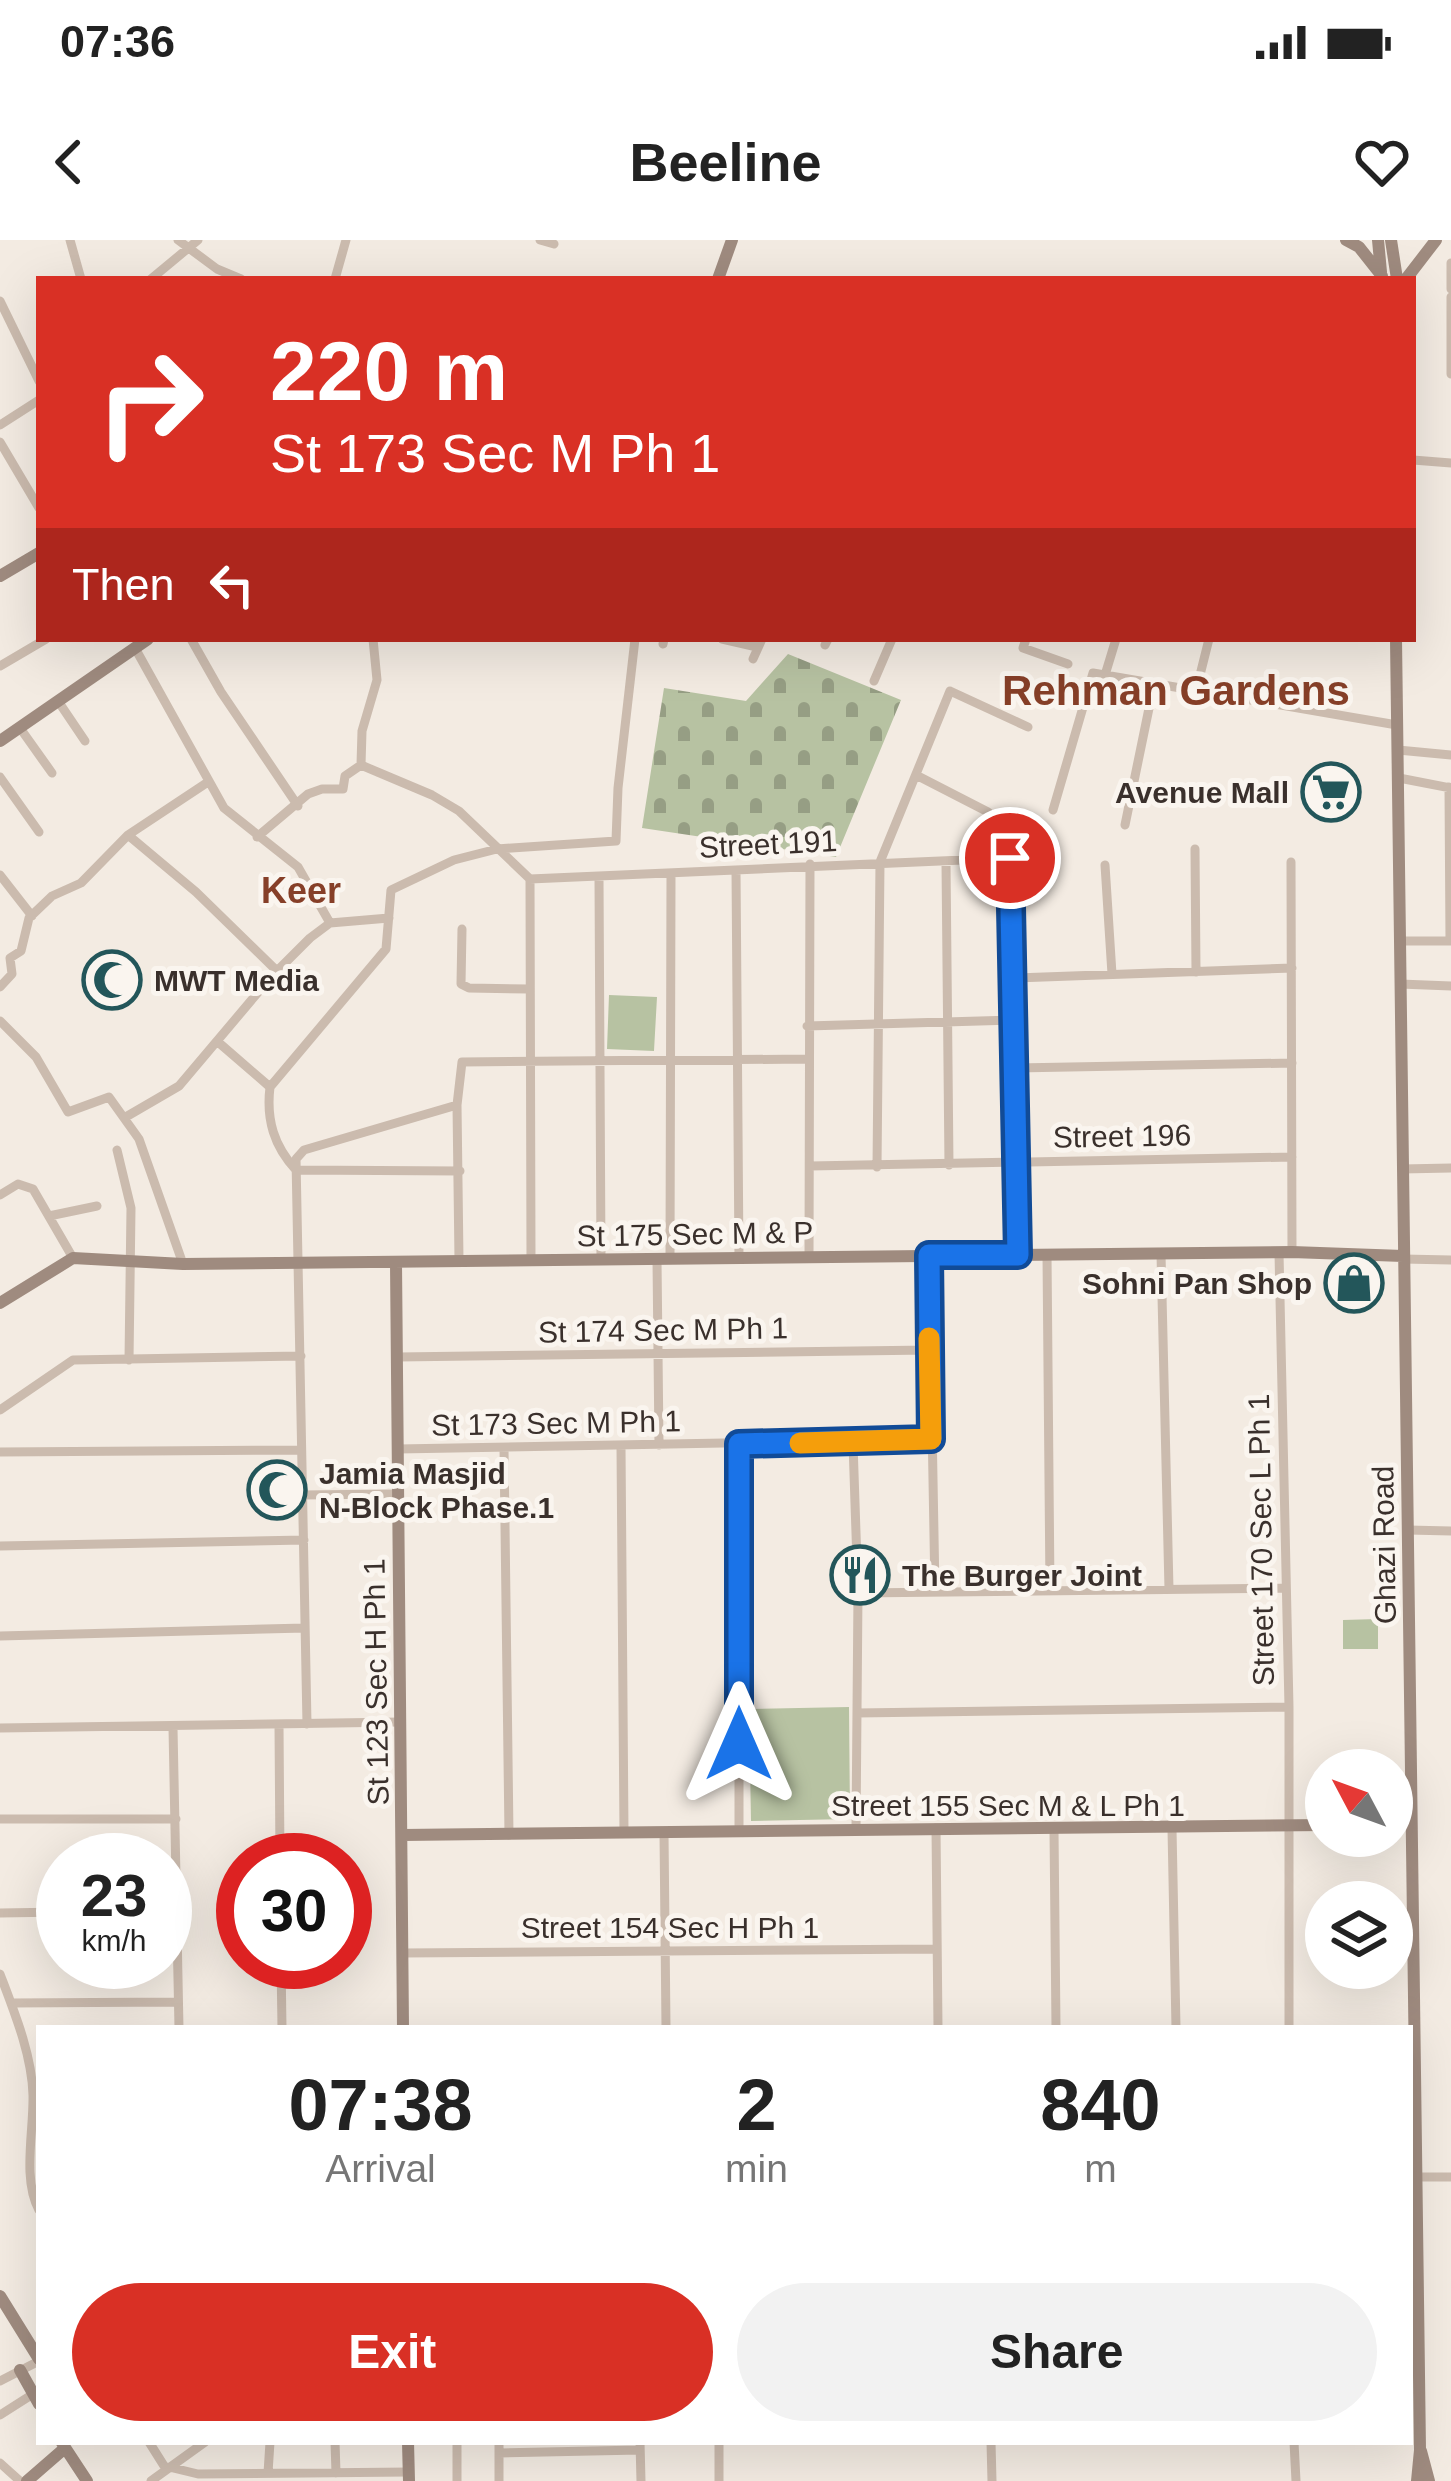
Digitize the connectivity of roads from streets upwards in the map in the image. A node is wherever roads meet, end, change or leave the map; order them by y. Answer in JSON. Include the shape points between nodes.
{"nodes":[{"id":1,"x":70,"y":240,"type":"edge"},
{"id":2,"x":198,"y":240,"type":"edge"},
{"id":3,"x":346,"y":240,"type":"edge"},
{"id":4,"x":540,"y":240,"type":"edge"},
{"id":5,"x":732,"y":240,"type":"edge"},
{"id":6,"x":1346,"y":240,"type":"edge"},
{"id":7,"x":1378,"y":240,"type":"edge"},
{"id":8,"x":1391,"y":240,"type":"edge"},
{"id":9,"x":1436,"y":240,"type":"edge"},
{"id":10,"x":182,"y":244,"type":"edge"},
{"id":11,"x":554,"y":244,"type":"dead end"},
{"id":12,"x":1451,"y":263,"type":"edge"},
{"id":13,"x":80,"y":276,"type":"edge"},
{"id":14,"x":154,"y":276,"type":"edge"},
{"id":15,"x":236,"y":276,"type":"edge"},
{"id":16,"x":336,"y":276,"type":"edge"},
{"id":17,"x":719,"y":276,"type":"edge"},
{"id":18,"x":1381,"y":276,"type":"edge"},
{"id":19,"x":1382,"y":276,"type":"edge"},
{"id":20,"x":1397,"y":276,"type":"edge"},
{"id":21,"x":1408,"y":276,"type":"edge"},
{"id":22,"x":1451,"y":293,"type":"edge"},
{"id":23,"x":0,"y":301,"type":"edge"},
{"id":24,"x":1451,"y":374,"type":"edge"},
{"id":25,"x":36,"y":375,"type":"edge"},
{"id":26,"x":36,"y":402,"type":"edge"},
{"id":27,"x":0,"y":425,"type":"edge"},
{"id":28,"x":0,"y":442,"type":"edge"},
{"id":29,"x":1416,"y":460,"type":"edge"},
{"id":30,"x":1451,"y":463,"type":"edge"},
{"id":31,"x":36,"y":503,"type":"edge"},
{"id":32,"x":36,"y":555,"type":"edge"},
{"id":33,"x":0,"y":575,"type":"edge"},
{"id":34,"x":41,"y":642,"type":"edge"},
{"id":35,"x":144,"y":642,"type":"edge"},
{"id":36,"x":193,"y":642,"type":"edge"},
{"id":37,"x":373,"y":642,"type":"edge"},
{"id":38,"x":635,"y":642,"type":"edge"},
{"id":39,"x":891,"y":642,"type":"edge"},
{"id":40,"x":1025,"y":642,"type":"edge"},
{"id":41,"x":1115,"y":642,"type":"edge"},
{"id":42,"x":1208,"y":642,"type":"edge"},
{"id":43,"x":1396,"y":642,"type":"edge"},
{"id":44,"x":760,"y":643,"type":"edge"},
{"id":45,"x":135,"y":648,"type":"junction"},
{"id":46,"x":753,"y":659,"type":"dead end"},
{"id":47,"x":1068,"y":664,"type":"dead end"},
{"id":48,"x":0,"y":666,"type":"edge"},
{"id":49,"x":1105,"y":675,"type":"junction"},
{"id":50,"x":874,"y":681,"type":"dead end"},
{"id":51,"x":1154,"y":684,"type":"junction"},
{"id":52,"x":1196,"y":691,"type":"junction"},
{"id":53,"x":58,"y":701,"type":"junction"},
{"id":54,"x":1397,"y":725,"type":"junction"},
{"id":55,"x":1028,"y":727,"type":"dead end"},
{"id":56,"x":20,"y":728,"type":"junction"},
{"id":57,"x":85,"y":741,"type":"dead end"},
{"id":58,"x":0,"y":742,"type":"edge"},
{"id":59,"x":1398,"y":750,"type":"junction"},
{"id":60,"x":1451,"y":755,"type":"edge"},
{"id":61,"x":362,"y":764,"type":"junction"},
{"id":62,"x":52,"y":773,"type":"dead end"},
{"id":63,"x":916,"y":775,"type":"junction"},
{"id":64,"x":0,"y":777,"type":"edge"},
{"id":65,"x":1400,"y":778,"type":"junction"},
{"id":66,"x":208,"y":782,"type":"junction"},
{"id":67,"x":1450,"y":788,"type":"edge"},
{"id":68,"x":298,"y":806,"type":"junction"},
{"id":69,"x":1053,"y":810,"type":"dead end"},
{"id":70,"x":1125,"y":825,"type":"dead end"},
{"id":71,"x":39,"y":832,"type":"dead end"},
{"id":72,"x":128,"y":835,"type":"junction"},
{"id":73,"x":256,"y":837,"type":"junction"},
{"id":74,"x":497,"y":849,"type":"junction"},
{"id":75,"x":1196,"y":849,"type":"dead end"},
{"id":76,"x":971,"y":860,"type":"junction"},
{"id":77,"x":880,"y":862,"type":"junction"},
{"id":78,"x":946,"y":862,"type":"junction"},
{"id":79,"x":1291,"y":862,"type":"dead end"},
{"id":80,"x":810,"y":864,"type":"junction"},
{"id":81,"x":1105,"y":865,"type":"dead end"},
{"id":82,"x":736,"y":870,"type":"junction"},
{"id":83,"x":671,"y":874,"type":"junction"},
{"id":84,"x":0,"y":875,"type":"edge"},
{"id":85,"x":599,"y":878,"type":"junction"},
{"id":86,"x":530,"y":879,"type":"junction"},
{"id":87,"x":32,"y":916,"type":"junction"},
{"id":88,"x":389,"y":918,"type":"junction"},
{"id":89,"x":330,"y":923,"type":"junction"},
{"id":90,"x":462,"y":929,"type":"dead end"},
{"id":91,"x":1450,"y":940,"type":"edge"},
{"id":92,"x":1401,"y":941,"type":"junction"},
{"id":93,"x":1292,"y":968,"type":"junction"},
{"id":94,"x":277,"y":970,"type":"junction"},
{"id":95,"x":1196,"y":972,"type":"junction"},
{"id":96,"x":1112,"y":974,"type":"junction"},
{"id":97,"x":1014,"y":978,"type":"junction"},
{"id":98,"x":1400,"y":984,"type":"junction"},
{"id":99,"x":1451,"y":986,"type":"edge"},
{"id":100,"x":0,"y":987,"type":"edge"},
{"id":101,"x":529,"y":989,"type":"junction"},
{"id":102,"x":1014,"y":1020,"type":"junction"},
{"id":103,"x":0,"y":1021,"type":"edge"},
{"id":104,"x":877,"y":1022,"type":"junction"},
{"id":105,"x":949,"y":1022,"type":"junction"},
{"id":106,"x":807,"y":1026,"type":"junction"},
{"id":107,"x":218,"y":1042,"type":"junction"},
{"id":108,"x":807,"y":1059,"type":"junction"},
{"id":109,"x":738,"y":1061,"type":"junction"},
{"id":110,"x":673,"y":1062,"type":"junction"},
{"id":111,"x":528,"y":1063,"type":"junction"},
{"id":112,"x":599,"y":1064,"type":"junction"},
{"id":113,"x":1292,"y":1064,"type":"junction"},
{"id":114,"x":1014,"y":1068,"type":"junction"},
{"id":115,"x":270,"y":1087,"type":"junction"},
{"id":116,"x":457,"y":1105,"type":"junction"},
{"id":117,"x":124,"y":1118,"type":"junction"},
{"id":118,"x":117,"y":1150,"type":"dead end"},
{"id":119,"x":1292,"y":1157,"type":"junction"},
{"id":120,"x":1015,"y":1163,"type":"junction"},
{"id":121,"x":949,"y":1165,"type":"junction"},
{"id":122,"x":810,"y":1166,"type":"junction"},
{"id":123,"x":877,"y":1167,"type":"junction"},
{"id":124,"x":1451,"y":1168,"type":"edge"},
{"id":125,"x":1402,"y":1169,"type":"junction"},
{"id":126,"x":296,"y":1171,"type":"junction"},
{"id":127,"x":460,"y":1171,"type":"junction"},
{"id":128,"x":0,"y":1195,"type":"edge"},
{"id":129,"x":97,"y":1206,"type":"dead end"},
{"id":130,"x":50,"y":1216,"type":"junction"},
{"id":131,"x":1286,"y":1252,"type":"junction"},
{"id":132,"x":1160,"y":1254,"type":"junction"},
{"id":133,"x":929,"y":1255,"type":"junction"},
{"id":134,"x":1018,"y":1255,"type":"junction"},
{"id":135,"x":1047,"y":1255,"type":"junction"},
{"id":136,"x":809,"y":1256,"type":"junction"},
{"id":137,"x":1403,"y":1257,"type":"junction"},
{"id":138,"x":73,"y":1258,"type":"junction"},
{"id":139,"x":601,"y":1258,"type":"junction"},
{"id":140,"x":739,"y":1258,"type":"junction"},
{"id":141,"x":664,"y":1259,"type":"junction"},
{"id":142,"x":459,"y":1260,"type":"junction"},
{"id":143,"x":1451,"y":1260,"type":"edge"},
{"id":144,"x":297,"y":1261,"type":"junction"},
{"id":145,"x":531,"y":1261,"type":"junction"},
{"id":146,"x":133,"y":1262,"type":"junction"},
{"id":147,"x":396,"y":1263,"type":"junction"},
{"id":148,"x":183,"y":1264,"type":"junction"},
{"id":149,"x":0,"y":1304,"type":"edge"},
{"id":150,"x":929,"y":1351,"type":"junction"},
{"id":151,"x":658,"y":1354,"type":"junction"},
{"id":152,"x":301,"y":1356,"type":"junction"},
{"id":153,"x":398,"y":1357,"type":"junction"},
{"id":154,"x":129,"y":1360,"type":"junction"},
{"id":155,"x":0,"y":1410,"type":"edge"},
{"id":156,"x":931,"y":1439,"type":"junction"},
{"id":157,"x":853,"y":1442,"type":"junction"},
{"id":158,"x":739,"y":1444,"type":"junction"},
{"id":159,"x":658,"y":1445,"type":"junction"},
{"id":160,"x":621,"y":1446,"type":"junction"},
{"id":161,"x":504,"y":1448,"type":"junction"},
{"id":162,"x":398,"y":1449,"type":"junction"},
{"id":163,"x":301,"y":1450,"type":"junction"},
{"id":164,"x":0,"y":1452,"type":"edge"},
{"id":165,"x":396,"y":1494,"type":"junction"},
{"id":166,"x":302,"y":1495,"type":"junction"},
{"id":167,"x":1408,"y":1530,"type":"junction"},
{"id":168,"x":1451,"y":1531,"type":"edge"},
{"id":169,"x":304,"y":1540,"type":"junction"},
{"id":170,"x":0,"y":1546,"type":"edge"},
{"id":171,"x":1286,"y":1588,"type":"junction"},
{"id":172,"x":1169,"y":1589,"type":"junction"},
{"id":173,"x":1050,"y":1590,"type":"junction"},
{"id":174,"x":935,"y":1592,"type":"junction"},
{"id":175,"x":858,"y":1593,"type":"junction"},
{"id":176,"x":305,"y":1628,"type":"junction"},
{"id":177,"x":0,"y":1636,"type":"edge"},
{"id":178,"x":1289,"y":1707,"type":"junction"},
{"id":179,"x":857,"y":1713,"type":"junction"},
{"id":180,"x":400,"y":1722,"type":"junction"},
{"id":181,"x":307,"y":1724,"type":"junction"},
{"id":182,"x":279,"y":1725,"type":"junction"},
{"id":183,"x":0,"y":1728,"type":"edge"},
{"id":184,"x":173,"y":1728,"type":"junction"},
{"id":185,"x":1411,"y":1749,"type":"edge"},
{"id":186,"x":0,"y":1819,"type":"edge"},
{"id":187,"x":176,"y":1819,"type":"junction"},
{"id":188,"x":1288,"y":1826,"type":"junction"},
{"id":189,"x":1305,"y":1826,"type":"edge"},
{"id":190,"x":936,"y":1828,"type":"junction"},
{"id":191,"x":856,"y":1829,"type":"junction"},
{"id":192,"x":1172,"y":1829,"type":"junction"},
{"id":193,"x":739,"y":1830,"type":"junction"},
{"id":194,"x":1054,"y":1830,"type":"junction"},
{"id":195,"x":175,"y":1833,"type":"edge"},
{"id":196,"x":280,"y":1833,"type":"edge"},
{"id":197,"x":624,"y":1833,"type":"junction"},
{"id":198,"x":664,"y":1833,"type":"junction"},
{"id":199,"x":403,"y":1835,"type":"junction"},
{"id":200,"x":508,"y":1835,"type":"junction"},
{"id":201,"x":1412,"y":1857,"type":"edge"},
{"id":202,"x":36,"y":1912,"type":"edge"},
{"id":203,"x":0,"y":1913,"type":"edge"},
{"id":204,"x":937,"y":1949,"type":"junction"},
{"id":205,"x":403,"y":1952,"type":"junction"},
{"id":206,"x":666,"y":1953,"type":"junction"},
{"id":207,"x":0,"y":1974,"type":"edge"},
{"id":208,"x":176,"y":1989,"type":"edge"},
{"id":209,"x":281,"y":1989,"type":"edge"},
{"id":210,"x":177,"y":2002,"type":"junction"},
{"id":211,"x":11,"y":2003,"type":"junction"},
{"id":212,"x":179,"y":2025,"type":"edge"},
{"id":213,"x":282,"y":2025,"type":"edge"},
{"id":214,"x":403,"y":2025,"type":"edge"},
{"id":215,"x":667,"y":2025,"type":"edge"},
{"id":216,"x":938,"y":2025,"type":"edge"},
{"id":217,"x":1056,"y":2025,"type":"edge"},
{"id":218,"x":1176,"y":2025,"type":"edge"},
{"id":219,"x":1288,"y":2025,"type":"edge"},
{"id":220,"x":36,"y":2094,"type":"edge"},
{"id":221,"x":1451,"y":2176,"type":"edge"},
{"id":222,"x":1415,"y":2177,"type":"junction"},
{"id":223,"x":36,"y":2201,"type":"edge"},
{"id":224,"x":0,"y":2296,"type":"edge"},
{"id":225,"x":36,"y":2355,"type":"edge"},
{"id":226,"x":36,"y":2362,"type":"edge"},
{"id":227,"x":20,"y":2370,"type":"junction"},
{"id":228,"x":0,"y":2381,"type":"edge"},
{"id":229,"x":36,"y":2399,"type":"edge"},
{"id":230,"x":0,"y":2415,"type":"edge"},
{"id":231,"x":63,"y":2445,"type":"edge"},
{"id":232,"x":151,"y":2445,"type":"edge"},
{"id":233,"x":201,"y":2445,"type":"edge"},
{"id":234,"x":270,"y":2445,"type":"edge"},
{"id":235,"x":335,"y":2445,"type":"edge"},
{"id":236,"x":408,"y":2445,"type":"edge"},
{"id":237,"x":457,"y":2445,"type":"edge"},
{"id":238,"x":719,"y":2445,"type":"edge"},
{"id":239,"x":991,"y":2445,"type":"edge"},
{"id":240,"x":1294,"y":2445,"type":"edge"},
{"id":241,"x":640,"y":2446,"type":"edge"},
{"id":242,"x":500,"y":2447,"type":"edge"},
{"id":243,"x":1420,"y":2450,"type":"junction"},
{"id":244,"x":0,"y":2462,"type":"edge"},
{"id":245,"x":168,"y":2468,"type":"junction"},
{"id":246,"x":268,"y":2473,"type":"junction"},
{"id":247,"x":336,"y":2473,"type":"junction"},
{"id":248,"x":409,"y":2476,"type":"edge"},
{"id":249,"x":198,"y":2478,"type":"edge"},
{"id":250,"x":23,"y":2481,"type":"edge"},
{"id":251,"x":87,"y":2481,"type":"edge"},
{"id":252,"x":151,"y":2481,"type":"edge"},
{"id":253,"x":457,"y":2481,"type":"edge"},
{"id":254,"x":499,"y":2481,"type":"edge"},
{"id":255,"x":641,"y":2481,"type":"edge"},
{"id":256,"x":719,"y":2481,"type":"edge"},
{"id":257,"x":992,"y":2481,"type":"edge"},
{"id":258,"x":1296,"y":2481,"type":"edge"},
{"id":259,"x":1417,"y":2481,"type":"edge"},
{"id":260,"x":1429,"y":2481,"type":"edge"}],
"edges":[{"from":1,"to":13,"type":"street"},
{"from":2,"to":10,"type":"street"},
{"from":3,"to":16,"type":"street"},
{"from":4,"to":11,"type":"street"},
{"from":5,"to":17,"type":"street"},
{"from":6,"to":18,"type":"street"},
{"from":7,"to":19,"type":"street"},
{"from":8,"to":20,"type":"street"},
{"from":9,"to":21,"type":"street"},
{"from":10,"to":14,"type":"street"},
{"from":10,"to":15,"type":"street"},
{"from":12,"to":22,"type":"street"},
{"from":22,"to":24,"type":"street"},
{"from":23,"to":25,"type":"street"},
{"from":26,"to":27,"type":"street"},
{"from":28,"to":31,"type":"street"},
{"from":29,"to":30,"type":"street"},
{"from":32,"to":33,"type":"street"},
{"from":34,"to":48,"type":"street"},
{"from":35,"to":45,"type":"street"},
{"from":36,"to":68,"type":"street"},
{"from":37,"to":61,"type":"street","via":[[376,680]]},
{"from":38,"to":74,"type":"street","via":[[616,841]]},
{"from":39,"to":50,"type":"street"},
{"from":40,"to":47,"type":"street","via":[[1022,648]]},
{"from":41,"to":49,"type":"street"},
{"from":42,"to":52,"type":"street"},
{"from":43,"to":54,"type":"street","name":"Ghazi Road"},
{"from":44,"to":46,"type":"street"},
{"from":45,"to":53,"type":"street"},
{"from":45,"to":66,"type":"street"},
{"from":49,"to":51,"type":"street"},
{"from":49,"to":69,"type":"street","via":[[1093,673]]},
{"from":51,"to":52,"type":"street"},
{"from":51,"to":70,"type":"street"},
{"from":52,"to":54,"type":"street"},
{"from":53,"to":56,"type":"street"},
{"from":53,"to":57,"type":"street"},
{"from":54,"to":59,"type":"street","name":"Ghazi Road"},
{"from":55,"to":63,"type":"street","via":[[950,691]]},
{"from":56,"to":58,"type":"street"},
{"from":56,"to":62,"type":"street"},
{"from":59,"to":60,"type":"street"},
{"from":59,"to":65,"type":"street","name":"Ghazi Road"},
{"from":61,"to":68,"type":"street","via":[[345,776],[343,789],[308,794]]},
{"from":61,"to":74,"type":"street","via":[[446,803]]},
{"from":63,"to":76,"type":"street","via":[[988,812]]},
{"from":63,"to":77,"type":"street"},
{"from":64,"to":71,"type":"street"},
{"from":65,"to":67,"type":"street"},
{"from":65,"to":92,"type":"street","name":"Ghazi Road"},
{"from":66,"to":72,"type":"street"},
{"from":66,"to":73,"type":"street"},
{"from":67,"to":91,"type":"street"},
{"from":68,"to":73,"type":"street"},
{"from":72,"to":87,"type":"street","via":[[81,883]]},
{"from":72,"to":94,"type":"street"},
{"from":73,"to":89,"type":"street","via":[[298,867]]},
{"from":74,"to":86,"type":"street"},
{"from":74,"to":88,"type":"street","via":[[391,890]]},
{"from":75,"to":95,"type":"street"},
{"from":76,"to":78,"type":"street","name":"Street 191"},
{"from":76,"to":97,"type":"street","name":"Street 191","via":[[1010,858]]},
{"from":77,"to":78,"type":"street","name":"Street 191"},
{"from":77,"to":80,"type":"street","name":"Street 191"},
{"from":77,"to":104,"type":"street"},
{"from":78,"to":105,"type":"street"},
{"from":79,"to":93,"type":"street","name":"Street 170 Sec L Ph 1"},
{"from":80,"to":82,"type":"street","name":"Street 191"},
{"from":80,"to":106,"type":"street"},
{"from":81,"to":96,"type":"street"},
{"from":82,"to":83,"type":"street","name":"Street 191"},
{"from":82,"to":109,"type":"street"},
{"from":83,"to":85,"type":"street","name":"Street 191"},
{"from":83,"to":110,"type":"street"},
{"from":84,"to":87,"type":"street"},
{"from":85,"to":86,"type":"street","name":"Street 191"},
{"from":85,"to":112,"type":"street"},
{"from":86,"to":101,"type":"street"},
{"from":87,"to":100,"type":"street"},
{"from":88,"to":89,"type":"street"},
{"from":88,"to":115,"type":"street","via":[[386,949]]},
{"from":89,"to":94,"type":"street"},
{"from":90,"to":101,"type":"street","via":[[461,984]]},
{"from":91,"to":92,"type":"street"},
{"from":92,"to":98,"type":"street","name":"Ghazi Road"},
{"from":93,"to":95,"type":"street"},
{"from":93,"to":113,"type":"street","name":"Street 170 Sec L Ph 1"},
{"from":94,"to":107,"type":"street"},
{"from":95,"to":96,"type":"street"},
{"from":96,"to":97,"type":"street"},
{"from":97,"to":102,"type":"street"},
{"from":98,"to":99,"type":"street"},
{"from":98,"to":125,"type":"street","name":"Ghazi Road"},
{"from":101,"to":111,"type":"street"},
{"from":102,"to":105,"type":"street"},
{"from":102,"to":114,"type":"street"},
{"from":103,"to":117,"type":"street","via":[[36,1058],[68,1112],[110,1097]]},
{"from":104,"to":105,"type":"street"},
{"from":104,"to":106,"type":"street"},
{"from":104,"to":123,"type":"street"},
{"from":105,"to":121,"type":"street"},
{"from":106,"to":108,"type":"street"},
{"from":107,"to":115,"type":"street"},
{"from":107,"to":117,"type":"street","via":[[179,1086]]},
{"from":108,"to":109,"type":"street"},
{"from":108,"to":122,"type":"street"},
{"from":109,"to":110,"type":"street"},
{"from":109,"to":140,"type":"street"},
{"from":110,"to":112,"type":"street"},
{"from":110,"to":141,"type":"street"},
{"from":111,"to":112,"type":"street"},
{"from":111,"to":116,"type":"street","via":[[462,1062]]},
{"from":111,"to":145,"type":"street"},
{"from":112,"to":139,"type":"street"},
{"from":113,"to":114,"type":"street"},
{"from":113,"to":119,"type":"street","name":"Street 170 Sec L Ph 1"},
{"from":114,"to":120,"type":"street"},
{"from":115,"to":126,"type":"street","via":[[273,1134]]},
{"from":116,"to":126,"type":"street","via":[[304,1150]]},
{"from":116,"to":127,"type":"street"},
{"from":117,"to":148,"type":"street","via":[[139,1139]]},
{"from":118,"to":146,"type":"street"},
{"from":119,"to":120,"type":"street","name":"Street 196"},
{"from":119,"to":131,"type":"street","name":"Street 170 Sec L Ph 1"},
{"from":120,"to":121,"type":"street","name":"Street 196"},
{"from":120,"to":134,"type":"street"},
{"from":121,"to":123,"type":"street","name":"Street 196"},
{"from":122,"to":123,"type":"street","name":"Street 196"},
{"from":122,"to":136,"type":"street"},
{"from":124,"to":125,"type":"street"},
{"from":125,"to":137,"type":"street","name":"Ghazi Road"},
{"from":126,"to":127,"type":"street"},
{"from":126,"to":144,"type":"street"},
{"from":127,"to":142,"type":"street"},
{"from":128,"to":130,"type":"street","via":[[24,1183]]},
{"from":129,"to":130,"type":"street"},
{"from":130,"to":138,"type":"street"},
{"from":131,"to":132,"type":"street","name":"St 175 Sec M & P"},
{"from":131,"to":137,"type":"street","name":"St 175 Sec M & P"},
{"from":131,"to":171,"type":"street","name":"Street 170 Sec L Ph 1"},
{"from":132,"to":135,"type":"street","name":"St 175 Sec M & P"},
{"from":132,"to":172,"type":"street"},
{"from":133,"to":134,"type":"street","name":"St 175 Sec M & P"},
{"from":133,"to":136,"type":"street","name":"St 175 Sec M & P"},
{"from":133,"to":150,"type":"street"},
{"from":134,"to":135,"type":"street","name":"St 175 Sec M & P"},
{"from":135,"to":173,"type":"street"},
{"from":136,"to":140,"type":"street","name":"St 175 Sec M & P"},
{"from":137,"to":143,"type":"street"},
{"from":137,"to":167,"type":"street","name":"Ghazi Road"},
{"from":138,"to":146,"type":"street","name":"St 175 Sec M & P"},
{"from":138,"to":149,"type":"street"},
{"from":139,"to":141,"type":"street","name":"St 175 Sec M & P"},
{"from":139,"to":145,"type":"street","name":"St 175 Sec M & P"},
{"from":140,"to":141,"type":"street","name":"St 175 Sec M & P"},
{"from":141,"to":151,"type":"street"},
{"from":142,"to":145,"type":"street","name":"St 175 Sec M & P"},
{"from":142,"to":147,"type":"street","name":"St 175 Sec M & P"},
{"from":144,"to":147,"type":"street","name":"St 175 Sec M & P"},
{"from":144,"to":148,"type":"street","name":"St 175 Sec M & P"},
{"from":144,"to":152,"type":"street"},
{"from":146,"to":148,"type":"street","name":"St 175 Sec M & P"},
{"from":146,"to":154,"type":"street"},
{"from":147,"to":153,"type":"street","name":"St 123 Sec H Ph 1"},
{"from":150,"to":151,"type":"street","name":"St 174 Sec M Ph 1"},
{"from":150,"to":156,"type":"street"},
{"from":151,"to":153,"type":"street","name":"St 174 Sec M Ph 1"},
{"from":151,"to":159,"type":"street"},
{"from":152,"to":154,"type":"street"},
{"from":152,"to":163,"type":"street"},
{"from":153,"to":162,"type":"street","name":"St 123 Sec H Ph 1"},
{"from":154,"to":155,"type":"street","via":[[74,1360]]},
{"from":156,"to":157,"type":"street","name":"St 173 Sec M Ph 1"},
{"from":156,"to":174,"type":"street"},
{"from":157,"to":158,"type":"street","name":"St 173 Sec M Ph 1"},
{"from":157,"to":175,"type":"street"},
{"from":158,"to":159,"type":"street","name":"St 173 Sec M Ph 1"},
{"from":158,"to":193,"type":"street"},
{"from":159,"to":160,"type":"street","name":"St 173 Sec M Ph 1"},
{"from":160,"to":161,"type":"street","name":"St 173 Sec M Ph 1"},
{"from":160,"to":197,"type":"street"},
{"from":161,"to":162,"type":"street","name":"St 173 Sec M Ph 1"},
{"from":161,"to":200,"type":"street"},
{"from":162,"to":165,"type":"street","name":"St 123 Sec H Ph 1"},
{"from":163,"to":164,"type":"street"},
{"from":163,"to":166,"type":"street"},
{"from":165,"to":166,"type":"street"},
{"from":165,"to":180,"type":"street","name":"St 123 Sec H Ph 1"},
{"from":166,"to":169,"type":"street"},
{"from":167,"to":168,"type":"street"},
{"from":167,"to":185,"type":"street","name":"Ghazi Road"},
{"from":169,"to":170,"type":"street"},
{"from":169,"to":176,"type":"street"},
{"from":171,"to":172,"type":"street"},
{"from":171,"to":178,"type":"street","name":"Street 170 Sec L Ph 1"},
{"from":172,"to":173,"type":"street"},
{"from":173,"to":174,"type":"street"},
{"from":174,"to":175,"type":"street"},
{"from":175,"to":179,"type":"street"},
{"from":176,"to":177,"type":"street"},
{"from":176,"to":181,"type":"street"},
{"from":178,"to":179,"type":"street"},
{"from":178,"to":188,"type":"street","name":"Street 170 Sec L Ph 1"},
{"from":179,"to":191,"type":"street"},
{"from":180,"to":181,"type":"street"},
{"from":180,"to":199,"type":"street","name":"St 123 Sec H Ph 1"},
{"from":181,"to":182,"type":"street"},
{"from":182,"to":184,"type":"street"},
{"from":182,"to":196,"type":"street"},
{"from":183,"to":184,"type":"street"},
{"from":184,"to":187,"type":"street"},
{"from":186,"to":187,"type":"street"},
{"from":187,"to":195,"type":"street"},
{"from":188,"to":189,"type":"street","name":"Street 155 Sec M & L Ph 1"},
{"from":188,"to":192,"type":"street","name":"Street 155 Sec M & L Ph 1"},
{"from":188,"to":219,"type":"street","name":"Street 170 Sec L Ph 1"},
{"from":190,"to":191,"type":"street","name":"Street 155 Sec M & L Ph 1"},
{"from":190,"to":194,"type":"street","name":"Street 155 Sec M & L Ph 1"},
{"from":190,"to":204,"type":"street"},
{"from":191,"to":193,"type":"street","name":"Street 155 Sec M & L Ph 1"},
{"from":192,"to":194,"type":"street","name":"Street 155 Sec M & L Ph 1"},
{"from":192,"to":218,"type":"street"},
{"from":193,"to":198,"type":"street","name":"Street 155 Sec M & L Ph 1"},
{"from":194,"to":217,"type":"street"},
{"from":197,"to":198,"type":"street","name":"Street 155 Sec M & L Ph 1"},
{"from":197,"to":200,"type":"street","name":"Street 155 Sec M & L Ph 1"},
{"from":198,"to":206,"type":"street"},
{"from":199,"to":200,"type":"street","name":"Street 155 Sec M & L Ph 1"},
{"from":199,"to":205,"type":"street","name":"St 123 Sec H Ph 1"},
{"from":201,"to":222,"type":"street","name":"Ghazi Road"},
{"from":202,"to":203,"type":"street"},
{"from":204,"to":206,"type":"street","name":"Street 154 Sec H Ph 1"},
{"from":204,"to":216,"type":"street"},
{"from":205,"to":206,"type":"street","name":"Street 154 Sec H Ph 1"},
{"from":205,"to":214,"type":"street","name":"St 123 Sec H Ph 1"},
{"from":206,"to":215,"type":"street"},
{"from":207,"to":211,"type":"street"},
{"from":208,"to":210,"type":"street"},
{"from":209,"to":213,"type":"street"},
{"from":210,"to":211,"type":"street"},
{"from":210,"to":212,"type":"street"},
{"from":211,"to":220,"type":"street"},
{"from":220,"to":223,"type":"street"},
{"from":221,"to":222,"type":"street"},
{"from":222,"to":243,"type":"street","name":"Ghazi Road"},
{"from":224,"to":225,"type":"street"},
{"from":226,"to":227,"type":"street"},
{"from":227,"to":228,"type":"street"},
{"from":227,"to":229,"type":"street"},
{"from":229,"to":230,"type":"street"},
{"from":231,"to":250,"type":"street"},
{"from":231,"to":251,"type":"street"},
{"from":232,"to":245,"type":"street"},
{"from":233,"to":245,"type":"street"},
{"from":234,"to":246,"type":"street"},
{"from":235,"to":247,"type":"street"},
{"from":236,"to":248,"type":"street"},
{"from":237,"to":253,"type":"street"},
{"from":238,"to":256,"type":"street"},
{"from":239,"to":257,"type":"street"},
{"from":240,"to":258,"type":"street"},
{"from":241,"to":242,"type":"street"},
{"from":241,"to":255,"type":"street"},
{"from":242,"to":254,"type":"street"},
{"from":243,"to":259,"type":"street","name":"Ghazi Road"},
{"from":243,"to":260,"type":"street","name":"Ghazi Road"},
{"from":244,"to":250,"type":"street"},
{"from":245,"to":249,"type":"street"},
{"from":245,"to":252,"type":"street"},
{"from":246,"to":247,"type":"street"},
{"from":246,"to":249,"type":"street"},
{"from":247,"to":248,"type":"street"}]}
